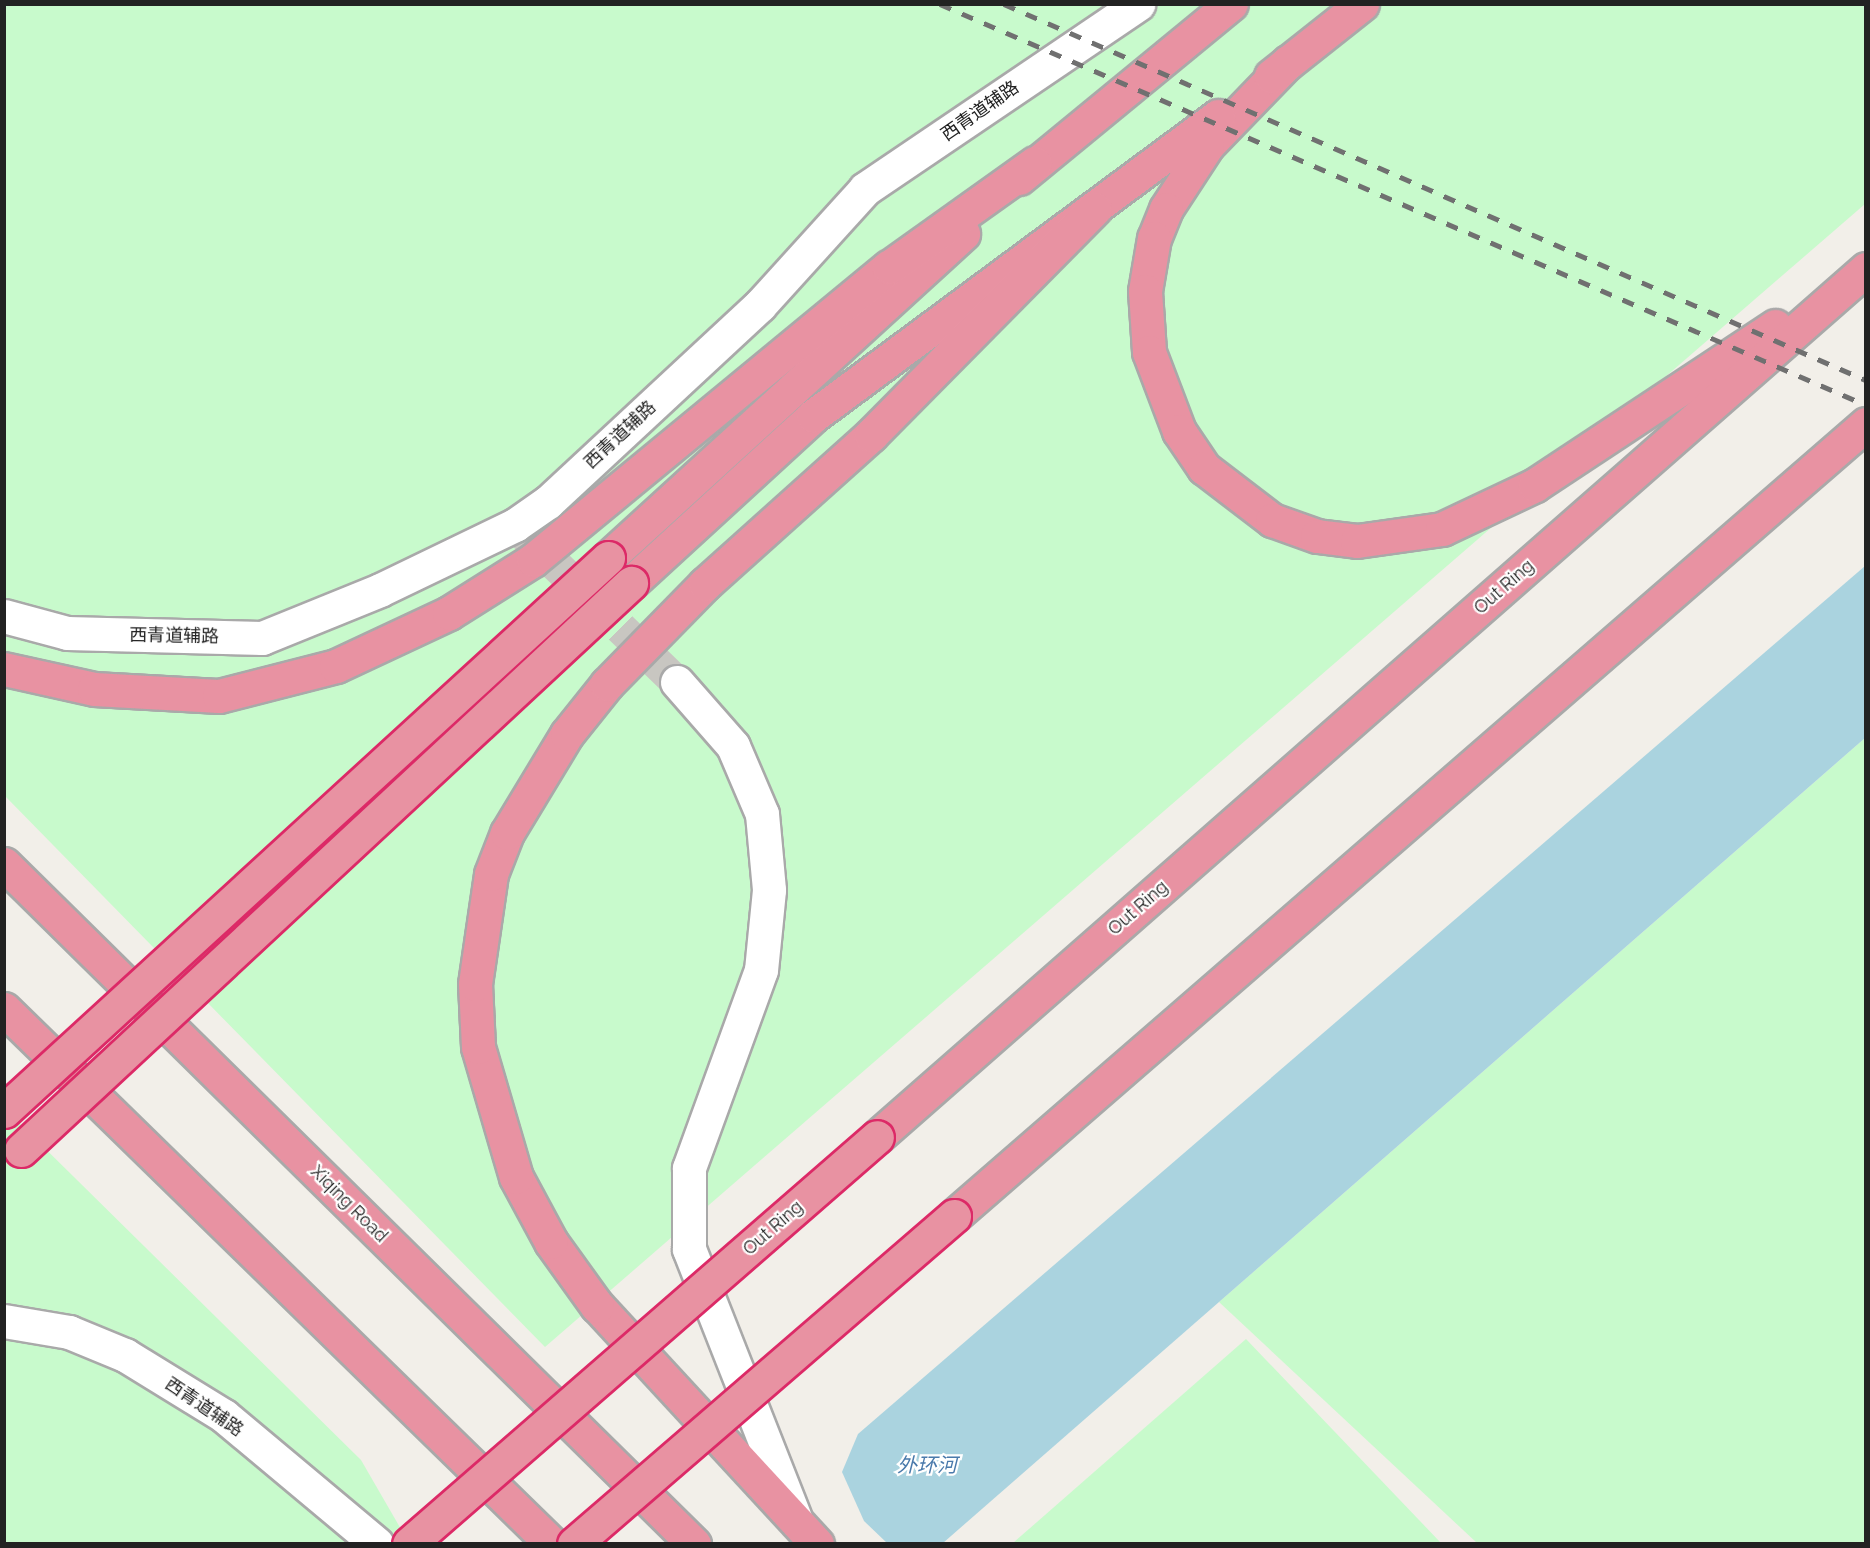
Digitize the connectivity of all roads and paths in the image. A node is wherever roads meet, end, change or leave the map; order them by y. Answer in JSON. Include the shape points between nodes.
{"nodes":[{"id":1,"x":1138,"y":4,"type":"edge"},
{"id":2,"x":1231,"y":4,"type":"edge"},
{"id":3,"x":1349,"y":8,"type":"edge"},
{"id":4,"x":1288,"y":62,"type":"junction"},
{"id":5,"x":1035,"y":163,"type":"junction"},
{"id":6,"x":1095,"y":209,"type":"junction"},
{"id":7,"x":1866,"y":264,"type":"edge"},
{"id":8,"x":1866,"y":269,"type":"edge"},
{"id":9,"x":1866,"y":424,"type":"edge"},
{"id":10,"x":1866,"y":444,"type":"edge"},
{"id":11,"x":1753,"y":524,"type":"junction"},
{"id":12,"x":4,"y":616,"type":"edge"},
{"id":13,"x":4,"y":669,"type":"edge"},
{"id":14,"x":677,"y":682,"type":"tunnel mouth"},
{"id":15,"x":4,"y":864,"type":"edge"},
{"id":16,"x":7,"y":1012,"type":"edge"},
{"id":17,"x":4,"y":1112,"type":"edge"},
{"id":18,"x":13,"y":1156,"type":"edge"},
{"id":19,"x":4,"y":1321,"type":"edge"},
{"id":20,"x":794,"y":1516,"type":"junction"},
{"id":21,"x":377,"y":1544,"type":"edge"},
{"id":22,"x":409,"y":1544,"type":"edge"},
{"id":23,"x":552,"y":1544,"type":"edge"},
{"id":24,"x":574,"y":1544,"type":"edge"},
{"id":25,"x":694,"y":1544,"type":"edge"},
{"id":26,"x":817,"y":1544,"type":"edge"}],
"edges":[{"from":1,"to":12,"type":"street","name":"西青道辅路","via":[[865,189],[760,305],[548,502],[515,525],[380,590],[262,638],[67,633]]},
{"from":2,"to":5,"type":"highway"},
{"from":3,"to":4,"type":"highway"},
{"from":4,"to":6,"type":"highway"},
{"from":4,"to":7,"type":"highway","via":[[1207,146],[1167,209],[1154,238],[1144,320],[1158,387],[1204,468],[1272,520],[1317,536],[1396,539],[1486,511],[1535,485]]},
{"from":5,"to":13,"type":"highway","via":[[889,267],[533,560],[449,613],[336,666],[219,696],[94,689]]},
{"from":5,"to":17,"type":"highway","bridge":true,"via":[[870,323]]},
{"from":6,"to":18,"type":"highway","bridge":true,"via":[[993,278],[813,416]]},
{"from":6,"to":20,"type":"highway","via":[[905,401],[705,584],[607,684],[561,744],[507,833],[491,874],[475,984],[478,1047],[516,1177],[551,1242],[597,1306]]},
{"from":8,"to":22,"type":"highway","name":"Out Ring","bridge":true},
{"from":9,"to":11,"type":"highway"},
{"from":10,"to":11,"type":"highway"},
{"from":11,"to":24,"type":"highway","bridge":true},
{"from":14,"to":20,"type":"street","via":[[733,746],[762,814],[770,890],[761,970],[689,1168],[689,1250]]},
{"from":15,"to":25,"type":"highway","name":"Xiqing Road"},
{"from":16,"to":23,"type":"highway"},
{"from":19,"to":21,"type":"street","name":"西青道辅路","via":[[69,1332],[125,1355],[224,1416]]},
{"from":20,"to":26,"type":"highway"}]}
